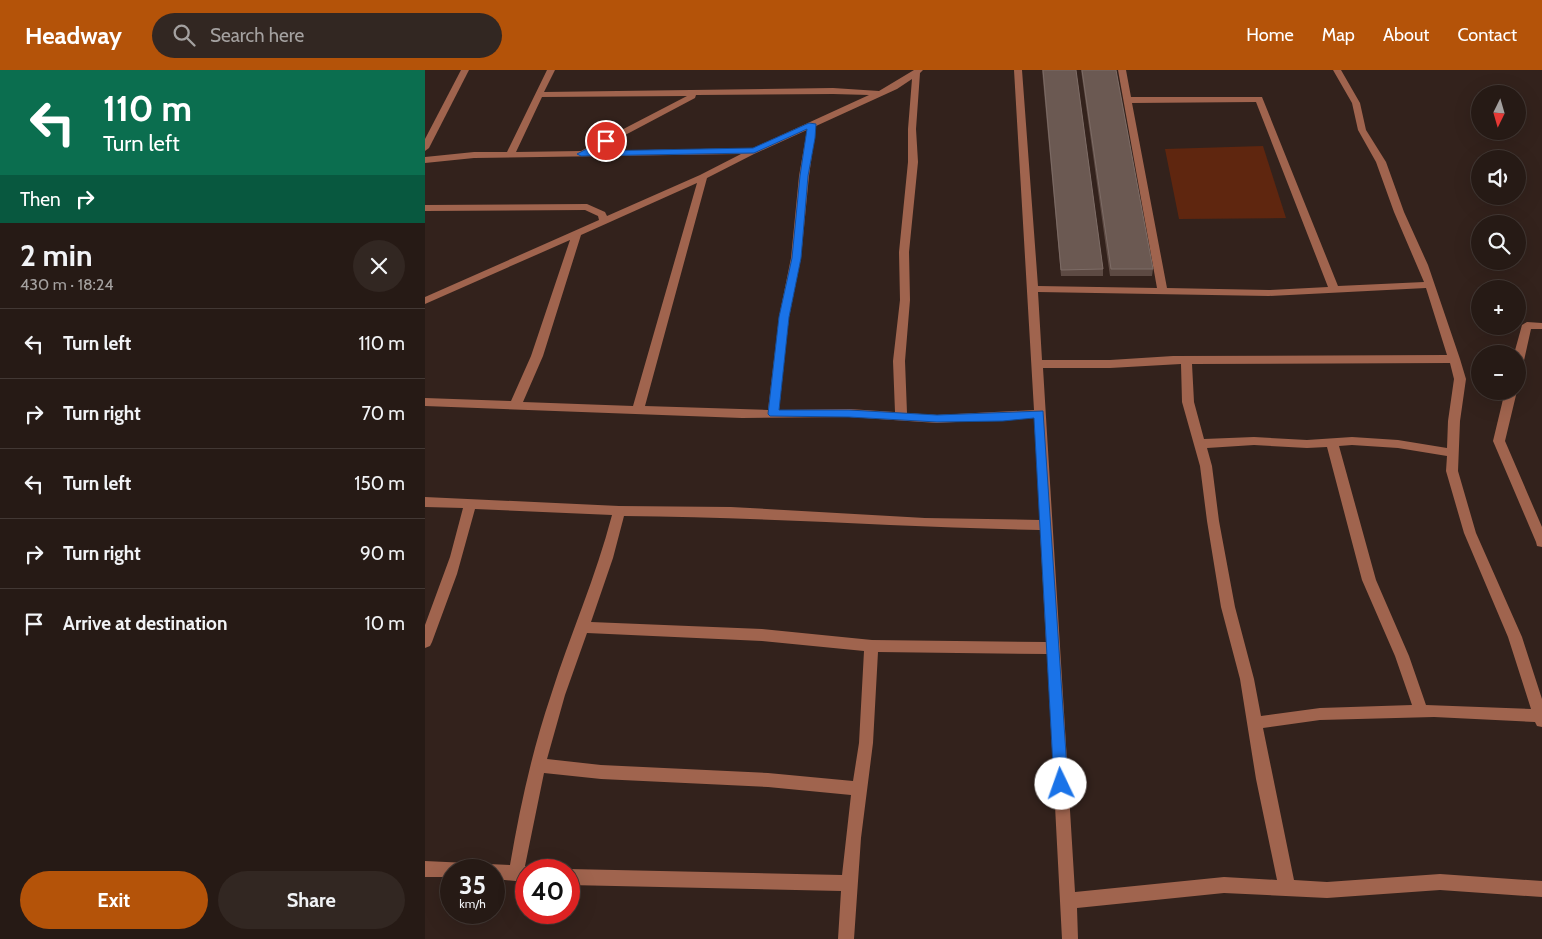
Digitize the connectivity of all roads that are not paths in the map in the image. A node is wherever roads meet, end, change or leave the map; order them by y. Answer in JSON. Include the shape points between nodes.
{"nodes":[{"id":1,"x":465,"y":70,"type":"edge"},
{"id":2,"x":551,"y":70,"type":"edge"},
{"id":3,"x":1018,"y":70,"type":"edge"},
{"id":4,"x":1122,"y":70,"type":"edge"},
{"id":5,"x":1337,"y":70,"type":"edge"},
{"id":6,"x":917,"y":71,"type":"edge"},
{"id":7,"x":881,"y":93,"type":"junction"},
{"id":8,"x":695,"y":94,"type":"junction"},
{"id":9,"x":539,"y":96,"type":"junction"},
{"id":10,"x":1128,"y":100,"type":"junction"},
{"id":11,"x":812,"y":124,"type":"junction"},
{"id":12,"x":425,"y":148,"type":"edge"},
{"id":13,"x":754,"y":151,"type":"junction"},
{"id":14,"x":581,"y":154,"type":"junction"},
{"id":15,"x":510,"y":155,"type":"junction"},
{"id":16,"x":425,"y":160,"type":"edge"},
{"id":17,"x":703,"y":177,"type":"junction"},
{"id":18,"x":425,"y":208,"type":"edge"},
{"id":19,"x":604,"y":221,"type":"junction"},
{"id":20,"x":577,"y":233,"type":"junction"},
{"id":21,"x":1430,"y":285,"type":"junction"},
{"id":22,"x":1033,"y":289,"type":"junction"},
{"id":23,"x":1334,"y":290,"type":"junction"},
{"id":24,"x":1163,"y":292,"type":"junction"},
{"id":25,"x":425,"y":301,"type":"edge"},
{"id":26,"x":1542,"y":326,"type":"edge"},
{"id":27,"x":1522,"y":345,"type":"edge"},
{"id":28,"x":1454,"y":359,"type":"junction"},
{"id":29,"x":1186,"y":360,"type":"junction"},
{"id":30,"x":1037,"y":364,"type":"junction"},
{"id":31,"x":1509,"y":400,"type":"edge"},
{"id":32,"x":425,"y":402,"type":"edge"},
{"id":33,"x":515,"y":404,"type":"junction"},
{"id":34,"x":638,"y":409,"type":"junction"},
{"id":35,"x":773,"y":414,"type":"junction"},
{"id":36,"x":1039,"y":414,"type":"junction"},
{"id":37,"x":901,"y":416,"type":"junction"},
{"id":38,"x":1332,"y":442,"type":"junction"},
{"id":39,"x":1200,"y":444,"type":"junction"},
{"id":40,"x":1453,"y":453,"type":"junction"},
{"id":41,"x":425,"y":502,"type":"edge"},
{"id":42,"x":471,"y":504,"type":"junction"},
{"id":43,"x":619,"y":511,"type":"junction"},
{"id":44,"x":1046,"y":525,"type":"junction"},
{"id":45,"x":1542,"y":542,"type":"edge"},
{"id":46,"x":583,"y":627,"type":"junction"},
{"id":47,"x":426,"y":635,"type":"edge"},
{"id":48,"x":872,"y":646,"type":"junction"},
{"id":49,"x":1053,"y":648,"type":"junction"},
{"id":50,"x":1421,"y":711,"type":"junction"},
{"id":51,"x":1541,"y":719,"type":"edge"},
{"id":52,"x":1255,"y":723,"type":"junction"},
{"id":53,"x":537,"y":764,"type":"junction"},
{"id":54,"x":860,"y":789,"type":"junction"},
{"id":55,"x":523,"y":859,"type":"edge"},
{"id":56,"x":425,"y":869,"type":"edge"},
{"id":57,"x":440,"y":869,"type":"edge"},
{"id":58,"x":580,"y":877,"type":"edge"},
{"id":59,"x":849,"y":883,"type":"junction"},
{"id":60,"x":1287,"y":888,"type":"junction"},
{"id":61,"x":1542,"y":889,"type":"edge"},
{"id":62,"x":1068,"y":901,"type":"junction"},
{"id":63,"x":846,"y":939,"type":"edge"},
{"id":64,"x":1070,"y":939,"type":"edge"}],
"edges":[{"from":1,"to":12,"type":"street"},
{"from":2,"to":9,"type":"street"},
{"from":3,"to":22,"type":"street"},
{"from":4,"to":10,"type":"street"},
{"from":5,"to":21,"type":"street","via":[[1356,103],[1362,130],[1381,162]]},
{"from":6,"to":7,"type":"street"},
{"from":6,"to":37,"type":"street","via":[[913,162],[904,252],[905,300],[899,361]]},
{"from":7,"to":8,"type":"street"},
{"from":7,"to":11,"type":"street"},
{"from":8,"to":9,"type":"street"},
{"from":8,"to":14,"type":"street"},
{"from":9,"to":15,"type":"street"},
{"from":10,"to":23,"type":"street","via":[[1259,99]]},
{"from":10,"to":24,"type":"street"},
{"from":11,"to":13,"type":"street"},
{"from":11,"to":35,"type":"street"},
{"from":13,"to":14,"type":"street"},
{"from":13,"to":17,"type":"street"},
{"from":14,"to":15,"type":"street"},
{"from":15,"to":16,"type":"street"},
{"from":17,"to":19,"type":"street"},
{"from":17,"to":34,"type":"street"},
{"from":18,"to":19,"type":"street","via":[[587,207],[602,214]]},
{"from":19,"to":20,"type":"street"},
{"from":20,"to":25,"type":"street"},
{"from":20,"to":33,"type":"street","via":[[537,356]]},
{"from":21,"to":23,"type":"street"},
{"from":21,"to":28,"type":"street"},
{"from":22,"to":24,"type":"street"},
{"from":22,"to":30,"type":"street"},
{"from":23,"to":24,"type":"street"},
{"from":26,"to":27,"type":"street","via":[[1527,324]]},
{"from":28,"to":29,"type":"street"},
{"from":28,"to":40,"type":"street","via":[[1460,379]]},
{"from":29,"to":30,"type":"street"},
{"from":29,"to":39,"type":"street","via":[[1188,402]]},
{"from":30,"to":36,"type":"street"},
{"from":31,"to":45,"type":"street","via":[[1499,441]]},
{"from":32,"to":33,"type":"street"},
{"from":33,"to":34,"type":"street"},
{"from":34,"to":35,"type":"street"},
{"from":35,"to":37,"type":"street"},
{"from":36,"to":37,"type":"street","via":[[946,418]]},
{"from":36,"to":44,"type":"street"},
{"from":38,"to":39,"type":"street"},
{"from":38,"to":40,"type":"street","via":[[1398,444]]},
{"from":38,"to":50,"type":"street","via":[[1369,580],[1402,656]]},
{"from":39,"to":52,"type":"street","via":[[1227,607],[1247,679]]},
{"from":40,"to":51,"type":"street","via":[[1451,471],[1470,533],[1515,637]]},
{"from":41,"to":42,"type":"street"},
{"from":42,"to":43,"type":"street"},
{"from":42,"to":47,"type":"street","via":[[462,541]]},
{"from":43,"to":44,"type":"street","via":[[731,512],[925,523]]},
{"from":43,"to":46,"type":"street","via":[[611,546]]},
{"from":44,"to":49,"type":"street"},
{"from":46,"to":48,"type":"street","via":[[762,635]]},
{"from":46,"to":53,"type":"street"},
{"from":48,"to":49,"type":"street"},
{"from":48,"to":54,"type":"street"},
{"from":49,"to":62,"type":"street"},
{"from":50,"to":51,"type":"street"},
{"from":50,"to":52,"type":"street","via":[[1319,714]]},
{"from":52,"to":60,"type":"street"},
{"from":53,"to":54,"type":"street","via":[[601,772],[768,780]]},
{"from":53,"to":55,"type":"street"},
{"from":54,"to":59,"type":"street"},
{"from":56,"to":57,"type":"street"},
{"from":58,"to":59,"type":"street"},
{"from":59,"to":63,"type":"street"},
{"from":60,"to":61,"type":"street","via":[[1327,890],[1440,882]]},
{"from":60,"to":62,"type":"street","via":[[1224,885]]},
{"from":62,"to":64,"type":"street"}]}
